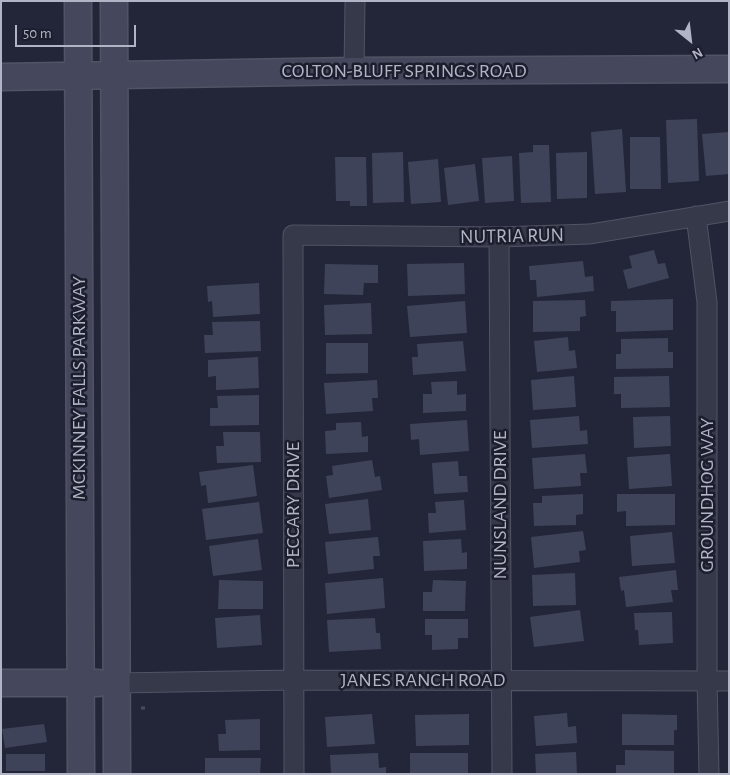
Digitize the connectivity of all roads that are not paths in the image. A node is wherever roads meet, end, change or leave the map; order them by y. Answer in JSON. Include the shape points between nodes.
{"nodes":[{"id":1,"x":78,"y":1,"type":"edge"},
{"id":2,"x":114,"y":1,"type":"edge"},
{"id":3,"x":356,"y":2,"type":"edge"},
{"id":4,"x":729,"y":69,"type":"edge"},
{"id":5,"x":354,"y":71,"type":"junction"},
{"id":6,"x":114,"y":75,"type":"junction"},
{"id":7,"x":78,"y":76,"type":"junction"},
{"id":8,"x":1,"y":78,"type":"edge"},
{"id":9,"x":729,"y":211,"type":"edge"},
{"id":10,"x":696,"y":216,"type":"junction"},
{"id":11,"x":293,"y":235,"type":"joint"},
{"id":12,"x":499,"y":237,"type":"junction"},
{"id":13,"x":293,"y":680,"type":"junction"},
{"id":14,"x":501,"y":680,"type":"junction"},
{"id":15,"x":707,"y":680,"type":"junction"},
{"id":16,"x":729,"y":681,"type":"edge"},
{"id":17,"x":1,"y":683,"type":"edge"},
{"id":18,"x":80,"y":683,"type":"junction"},
{"id":19,"x":117,"y":683,"type":"junction"},
{"id":20,"x":81,"y":774,"type":"edge"},
{"id":21,"x":117,"y":774,"type":"edge"},
{"id":22,"x":294,"y":774,"type":"edge"},
{"id":23,"x":502,"y":774,"type":"edge"},
{"id":24,"x":709,"y":774,"type":"edge"}],
"edges":[{"from":1,"to":7,"type":"main road","name":"MCKINNEY FALLS PARKWAY"},
{"from":2,"to":6,"type":"main road","name":"MCKINNEY FALLS PARKWAY"},
{"from":3,"to":5,"type":"street"},
{"from":4,"to":5,"type":"main road","name":"COLTON-BLUFF SPRINGS ROAD"},
{"from":5,"to":6,"type":"main road","name":"COLTON-BLUFF SPRINGS ROAD"},
{"from":6,"to":7,"type":"main road","name":"COLTON-BLUFF SPRINGS ROAD"},
{"from":6,"to":19,"type":"main road","name":"MCKINNEY FALLS PARKWAY"},
{"from":7,"to":8,"type":"main road","name":"COLTON-BLUFF SPRINGS ROAD"},
{"from":7,"to":18,"type":"main road","name":"MCKINNEY FALLS PARKWAY"},
{"from":9,"to":10,"type":"street","name":"NUTRIA RUN"},
{"from":10,"to":12,"type":"street","name":"NUTRIA RUN","via":[[590,234]]},
{"from":10,"to":15,"type":"street","name":"GROUNDHOG WAY","via":[[707,302]]},
{"from":11,"to":12,"type":"street","name":"NUTRIA RUN"},
{"from":11,"to":13,"type":"street","name":"PECCARY DRIVE"},
{"from":12,"to":14,"type":"street","name":"NUNSLAND DRIVE"},
{"from":13,"to":14,"type":"street","name":"JANES RANCH ROAD"},
{"from":13,"to":19,"type":"street","name":"JANES RANCH ROAD"},
{"from":13,"to":22,"type":"street","name":"PECCARY DRIVE"},
{"from":14,"to":15,"type":"street","name":"JANES RANCH ROAD"},
{"from":14,"to":23,"type":"street","name":"NUNSLAND DRIVE"},
{"from":15,"to":16,"type":"street","name":"JANES RANCH ROAD"},
{"from":15,"to":24,"type":"street","name":"GROUNDHOG WAY"},
{"from":17,"to":18,"type":"main road"},
{"from":18,"to":19,"type":"main road"},
{"from":18,"to":20,"type":"main road","name":"MCKINNEY FALLS PARKWAY"},
{"from":19,"to":21,"type":"main road","name":"MCKINNEY FALLS PARKWAY"}]}
